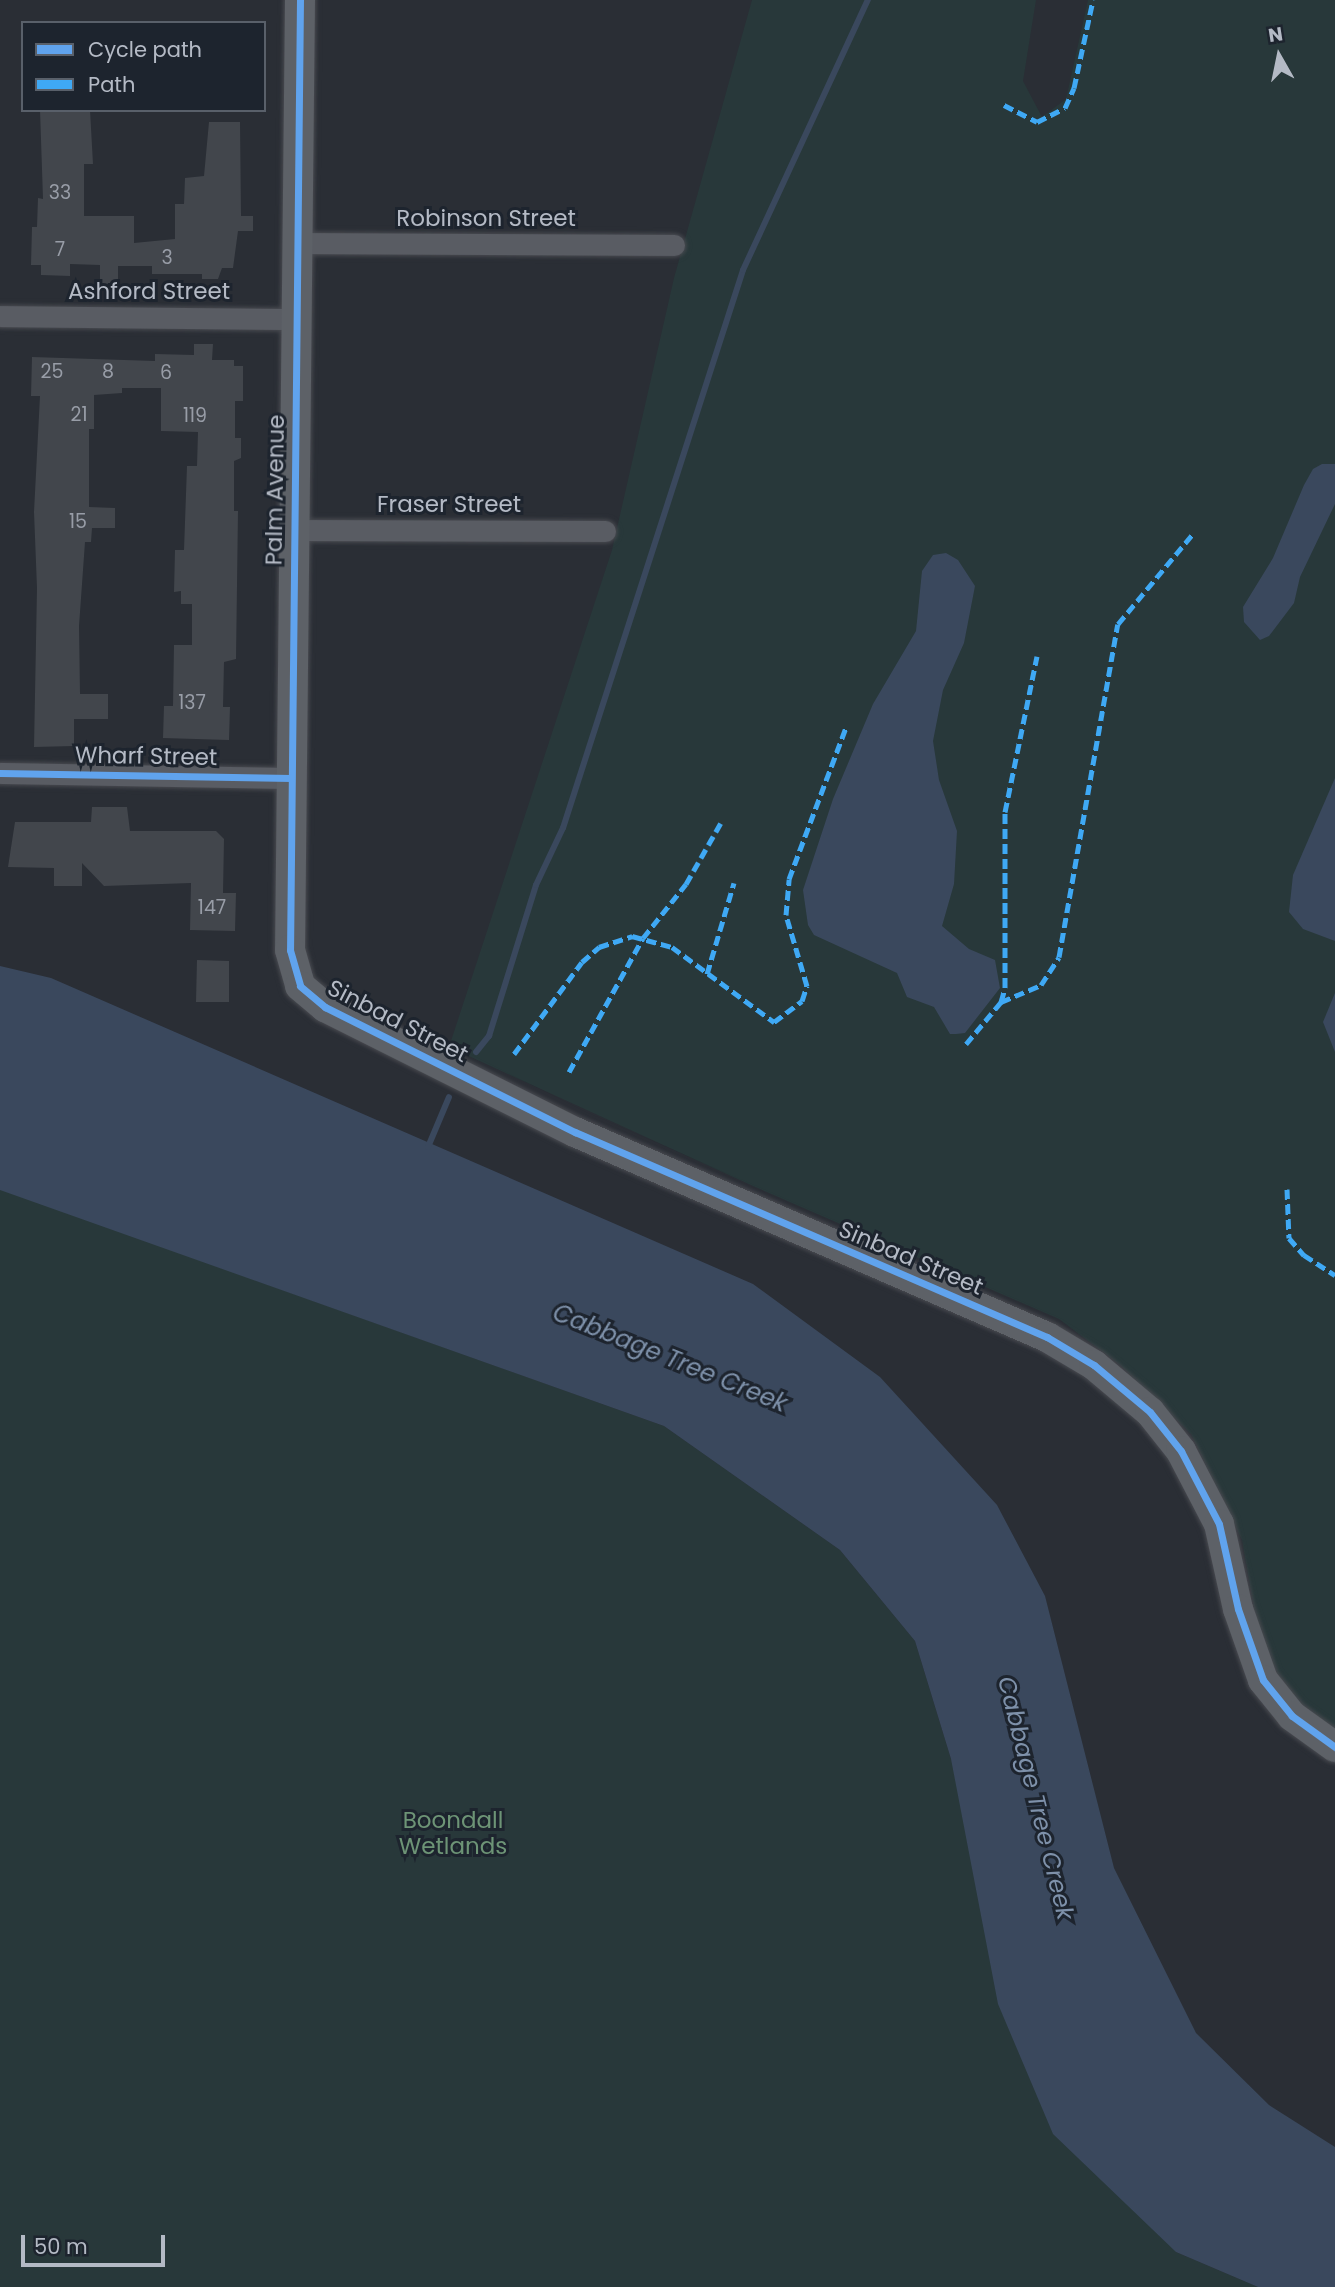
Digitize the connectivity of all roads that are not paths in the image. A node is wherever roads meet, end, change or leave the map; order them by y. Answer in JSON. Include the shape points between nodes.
{"nodes":[{"id":1,"x":300,"y":0,"type":"edge"},
{"id":2,"x":299,"y":243,"type":"junction"},
{"id":3,"x":674,"y":245,"type":"dead end"},
{"id":4,"x":0,"y":317,"type":"edge"},
{"id":5,"x":297,"y":319,"type":"junction"},
{"id":6,"x":294,"y":530,"type":"junction"},
{"id":7,"x":605,"y":531,"type":"dead end"},
{"id":8,"x":0,"y":773,"type":"edge"},
{"id":9,"x":291,"y":778,"type":"junction"},
{"id":10,"x":296,"y":980,"type":"joint"},
{"id":11,"x":1335,"y":1747,"type":"edge"}],
"edges":[{"from":1,"to":2,"type":"street","name":"Palm Avenue"},
{"from":2,"to":3,"type":"street","name":"Robinson Street"},
{"from":2,"to":5,"type":"street","name":"Palm Avenue"},
{"from":4,"to":5,"type":"street","name":"Ashford Street"},
{"from":5,"to":6,"type":"street","name":"Palm Avenue"},
{"from":6,"to":7,"type":"street","name":"Fraser Street"},
{"from":6,"to":9,"type":"street","name":"Palm Avenue"},
{"from":8,"to":9,"type":"street","name":"Wharf Street"},
{"from":9,"to":10,"type":"street","name":"Palm Avenue","via":[[290,950]]},
{"from":10,"to":11,"type":"street","name":"Sinbad Street","via":[[325,1007],[575,1132],[1046,1337],[1094,1365],[1150,1412],[1181,1451],[1219,1524],[1238,1609],[1264,1680],[1292,1716]]}]}
